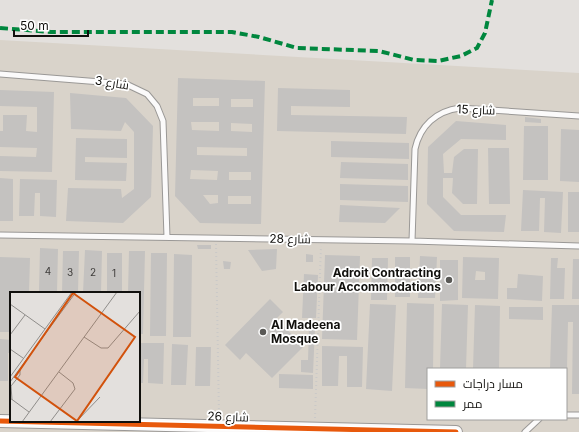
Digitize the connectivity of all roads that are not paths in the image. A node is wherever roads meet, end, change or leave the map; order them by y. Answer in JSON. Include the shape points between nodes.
{"nodes":[{"id":1,"x":0,"y":74,"type":"edge"},
{"id":2,"x":579,"y":116,"type":"edge"},
{"id":3,"x":0,"y":235,"type":"edge"},
{"id":4,"x":167,"y":237,"type":"junction"},
{"id":5,"x":412,"y":241,"type":"junction"},
{"id":6,"x":579,"y":246,"type":"edge"},
{"id":7,"x":567,"y":415,"type":"edge"},
{"id":8,"x":579,"y":415,"type":"edge"},
{"id":9,"x":537,"y":420,"type":"edge"},
{"id":10,"x":0,"y":421,"type":"edge"},
{"id":11,"x":10,"y":421,"type":"edge"},
{"id":12,"x":36,"y":422,"type":"edge"},
{"id":13,"x":456,"y":432,"type":"edge"},
{"id":14,"x":525,"y":432,"type":"edge"}],
"edges":[{"from":1,"to":4,"type":"lane","name":"شارع 3","via":[[114,81],[134,86],[147,94],[157,106],[163,121]]},
{"from":2,"to":5,"type":"lane","name":"شارع 15","via":[[460,108],[445,111],[432,118],[419,135],[415,150]]},
{"from":3,"to":4,"type":"lane","name":"شارع 28"},
{"from":4,"to":5,"type":"lane","name":"شارع 28"},
{"from":5,"to":6,"type":"lane","name":"شارع 28"},
{"from":7,"to":8,"type":"lane"},
{"from":9,"to":14,"type":"lane"},
{"from":10,"to":11,"type":"street","name":"شارع 26"},
{"from":12,"to":13,"type":"street","name":"شارع 26"}]}
